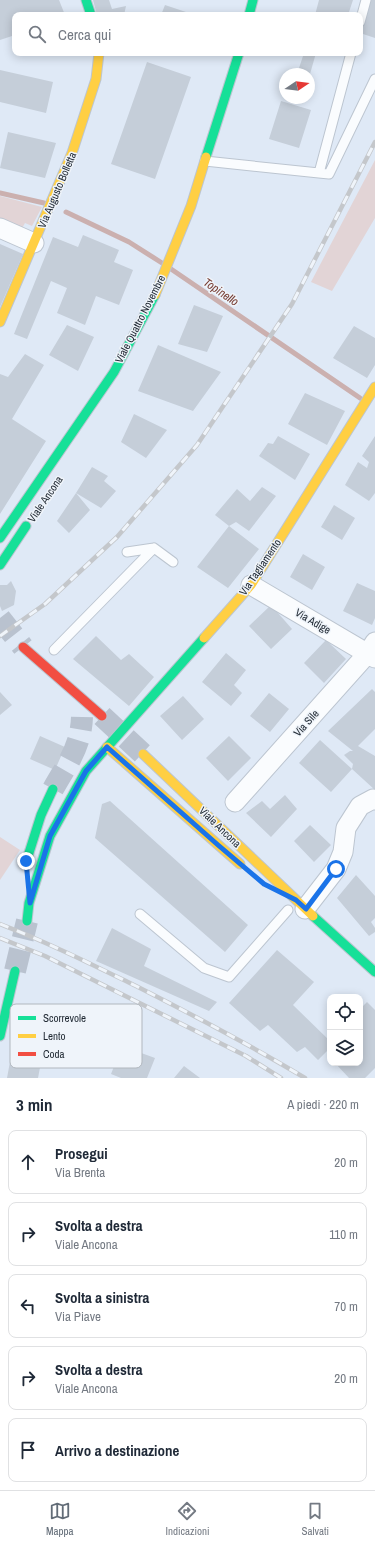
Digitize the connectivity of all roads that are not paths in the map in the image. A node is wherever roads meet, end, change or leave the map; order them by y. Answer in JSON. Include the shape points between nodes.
{"nodes":[{"id":1,"x":86,"y":0,"type":"edge"},
{"id":2,"x":253,"y":0,"type":"edge"},
{"id":3,"x":366,"y":0,"type":"edge"},
{"id":4,"x":90,"y":12,"type":"edge"},
{"id":5,"x":250,"y":12,"type":"edge"},
{"id":6,"x":363,"y":12,"type":"edge"},
{"id":7,"x":100,"y":56,"type":"edge"},
{"id":8,"x":238,"y":56,"type":"edge"},
{"id":9,"x":350,"y":56,"type":"edge"},
{"id":10,"x":375,"y":79,"type":"edge"},
{"id":11,"x":205,"y":161,"type":"junction"},
{"id":12,"x":319,"y":173,"type":"junction"},
{"id":13,"x":0,"y":228,"type":"edge"},
{"id":14,"x":34,"y":243,"type":"junction"},
{"id":15,"x":0,"y":322,"type":"edge"},
{"id":16,"x":372,"y":398,"type":"edge"},
{"id":17,"x":78,"y":427,"type":"junction"},
{"id":18,"x":72,"y":449,"type":"dead end"},
{"id":19,"x":30,"y":521,"type":"dead end"},
{"id":20,"x":0,"y":538,"type":"edge"},
{"id":21,"x":154,"y":548,"type":"junction"},
{"id":22,"x":127,"y":552,"type":"dead end"},
{"id":23,"x":173,"y":562,"type":"dead end"},
{"id":24,"x":0,"y":565,"type":"edge"},
{"id":25,"x":251,"y":585,"type":"junction"},
{"id":26,"x":23,"y":646,"type":"tunnel mouth"},
{"id":27,"x":54,"y":650,"type":"dead end"},
{"id":28,"x":373,"y":651,"type":"edge"},
{"id":29,"x":68,"y":686,"type":"junction"},
{"id":30,"x":80,"y":711,"type":"tunnel mouth"},
{"id":31,"x":102,"y":716,"type":"tunnel mouth"},
{"id":32,"x":107,"y":747,"type":"junction"},
{"id":33,"x":143,"y":754,"type":"tunnel mouth"},
{"id":34,"x":53,"y":789,"type":"tunnel mouth"},
{"id":35,"x":375,"y":800,"type":"edge"},
{"id":36,"x":235,"y":802,"type":"dead end"},
{"id":37,"x":247,"y":870,"type":"dead end"},
{"id":38,"x":264,"y":884,"type":"dead end"},
{"id":39,"x":30,"y":903,"type":"junction"},
{"id":40,"x":296,"y":906,"type":"junction"},
{"id":41,"x":140,"y":914,"type":"dead end"},
{"id":42,"x":27,"y":921,"type":"tunnel mouth"},
{"id":43,"x":15,"y":971,"type":"tunnel mouth"},
{"id":44,"x":375,"y":972,"type":"edge"},
{"id":45,"x":0,"y":1036,"type":"edge"}],
"edges":[{"from":1,"to":4,"type":"main road"},
{"from":2,"to":5,"type":"main road"},
{"from":3,"to":6,"type":"lane"},
{"from":7,"to":14,"type":"main road","name":"Via Augusto Bolletta","via":[[95,82],[73,156]]},
{"from":8,"to":11,"type":"main road","name":"Viale Quattro Novembre"},
{"from":9,"to":12,"type":"lane"},
{"from":10,"to":12,"type":"lane","via":[[329,174]]},
{"from":11,"to":12,"type":"lane"},
{"from":11,"to":17,"type":"main road","name":"Viale Quattro Novembre","via":[[154,298],[114,372]]},
{"from":13,"to":14,"type":"street"},
{"from":14,"to":15,"type":"main road","name":"Via Augusto Bolletta"},
{"from":16,"to":25,"type":"main road","name":"Via Tagliamento"},
{"from":17,"to":18,"type":"main road"},
{"from":17,"to":20,"type":"main road","name":"Viale Quattro Novembre"},
{"from":19,"to":24,"type":"main road","name":"Viale Ancona"},
{"from":21,"to":22,"type":"lane"},
{"from":21,"to":23,"type":"lane"},
{"from":21,"to":27,"type":"lane"},
{"from":25,"to":28,"type":"street","name":"Via Adige"},
{"from":25,"to":32,"type":"main road","name":"Via Tagliamento"},
{"from":26,"to":29,"type":"main road"},
{"from":28,"to":36,"type":"street","name":"Via Sile"},
{"from":29,"to":30,"type":"main road"},
{"from":29,"to":31,"type":"main road"},
{"from":32,"to":37,"type":"main road","name":"Viale Ancona"},
{"from":32,"to":39,"type":"main road","name":"Via Tagliamento","via":[[86,771],[50,836]]},
{"from":33,"to":40,"type":"main road","name":"Viale Ancona"},
{"from":34,"to":39,"type":"main road","via":[[26,861]]},
{"from":35,"to":40,"type":"street","via":[[360,806],[346,828],[343,852],[336,869]]},
{"from":38,"to":40,"type":"main road","name":"Viale Ancona"},
{"from":39,"to":42,"type":"main road"},
{"from":40,"to":41,"type":"lane","via":[[229,977],[204,968]]},
{"from":40,"to":44,"type":"main road","name":"Viale Ancona"},
{"from":43,"to":45,"type":"main road"}]}
